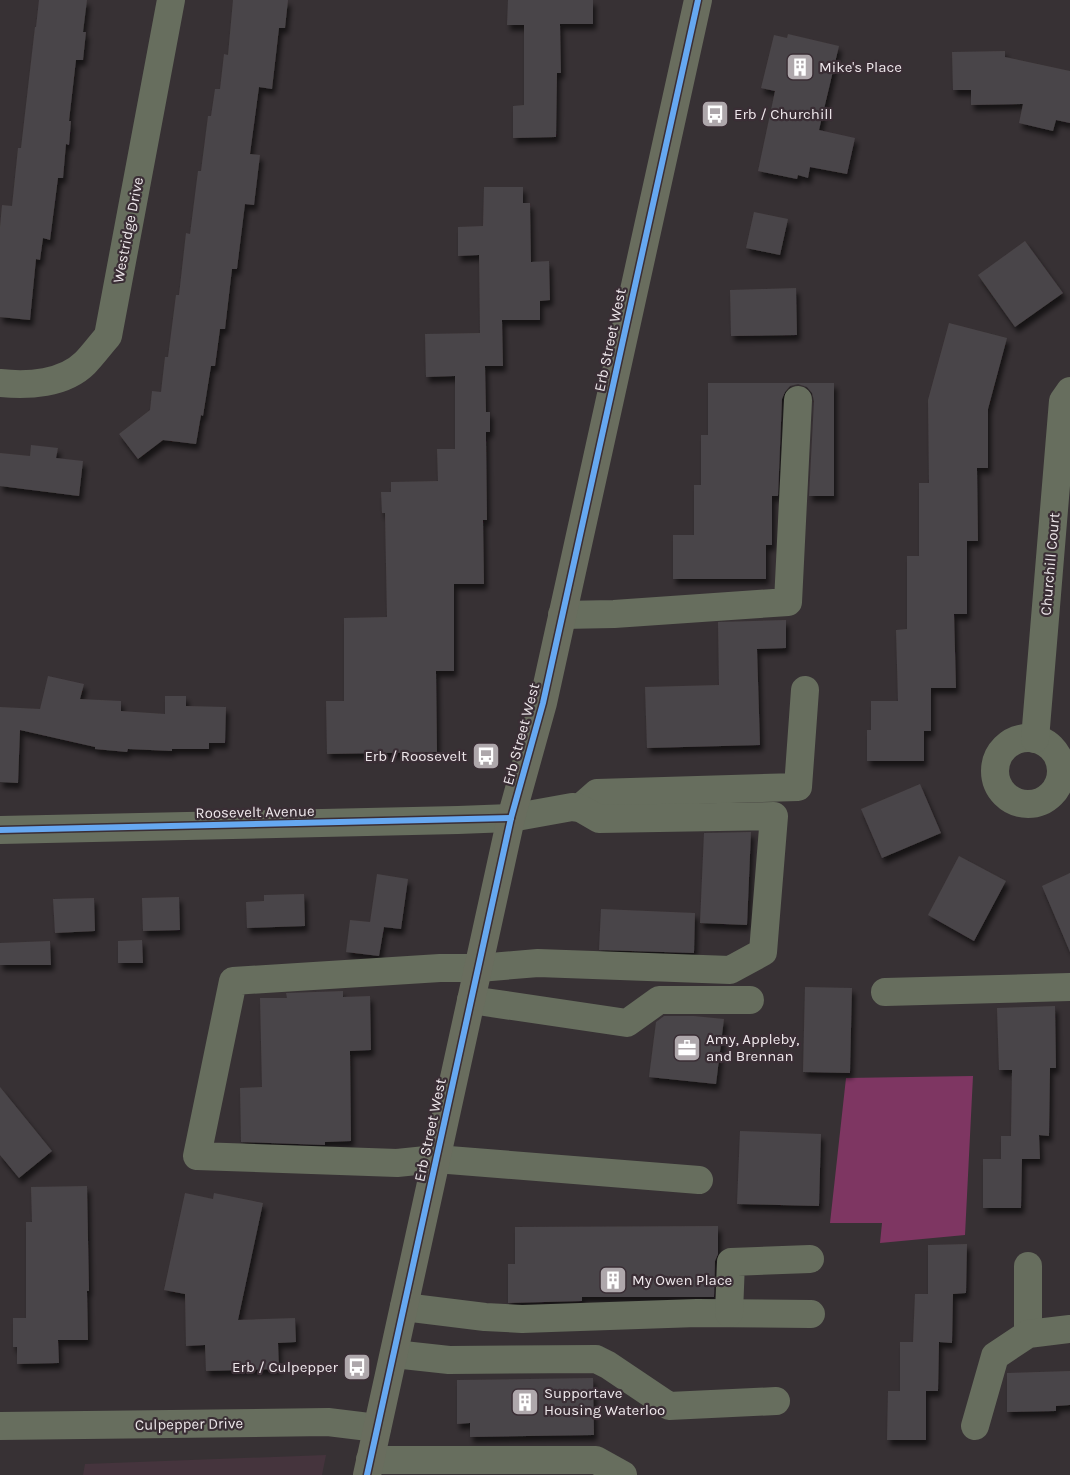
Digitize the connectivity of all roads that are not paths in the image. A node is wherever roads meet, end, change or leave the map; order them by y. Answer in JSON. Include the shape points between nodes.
{"nodes":[{"id":1,"x":171,"y":0,"type":"edge"},
{"id":2,"x":698,"y":0,"type":"edge"},
{"id":3,"x":0,"y":383,"type":"edge"},
{"id":4,"x":1070,"y":390,"type":"edge"},
{"id":5,"x":798,"y":400,"type":"dead end"},
{"id":6,"x":562,"y":615,"type":"junction"},
{"id":7,"x":805,"y":690,"type":"dead end"},
{"id":8,"x":1035,"y":739,"type":"dead end"},
{"id":9,"x":580,"y":808,"type":"junction"},
{"id":10,"x":512,"y":818,"type":"junction"},
{"id":11,"x":0,"y":830,"type":"edge"},
{"id":12,"x":478,"y":968,"type":"junction"},
{"id":13,"x":1070,"y":987,"type":"edge"},
{"id":14,"x":885,"y":992,"type":"dead end"},
{"id":15,"x":471,"y":1000,"type":"junction"},
{"id":16,"x":750,"y":1000,"type":"dead end"},
{"id":17,"x":436,"y":1159,"type":"junction"},
{"id":18,"x":699,"y":1180,"type":"dead end"},
{"id":19,"x":810,"y":1259,"type":"dead end"},
{"id":20,"x":1028,"y":1266,"type":"dead end"},
{"id":21,"x":404,"y":1307,"type":"junction"},
{"id":22,"x":729,"y":1313,"type":"junction"},
{"id":23,"x":811,"y":1314,"type":"dead end"},
{"id":24,"x":1070,"y":1329,"type":"edge"},
{"id":25,"x":1028,"y":1334,"type":"junction"},
{"id":26,"x":394,"y":1354,"type":"junction"},
{"id":27,"x":776,"y":1401,"type":"dead end"},
{"id":28,"x":0,"y":1426,"type":"edge"},
{"id":29,"x":974,"y":1426,"type":"dead end"},
{"id":30,"x":377,"y":1428,"type":"junction"},
{"id":31,"x":368,"y":1467,"type":"edge"},
{"id":32,"x":622,"y":1475,"type":"edge"}],
"edges":[{"from":1,"to":3,"type":"street","name":"Westridge Drive","via":[[108,336],[84,364],[62,378]]},
{"from":2,"to":6,"type":"main road","name":"Erb Street West"},
{"from":4,"to":8,"type":"street","name":"Churchill Court","via":[[1063,401]]},
{"from":5,"to":6,"type":"street","via":[[788,602]]},
{"from":6,"to":10,"type":"main road","name":"Erb Street West","via":[[543,703]]},
{"from":7,"to":9,"type":"street","via":[[798,787],[597,793]]},
{"from":9,"to":10,"type":"street","name":"Roosevelt Avenue"},
{"from":9,"to":12,"type":"street","via":[[600,819],[774,816],[763,952],[730,970],[538,963]]},
{"from":10,"to":11,"type":"street","name":"Roosevelt Avenue"},
{"from":10,"to":12,"type":"main road","name":"Erb Street West"},
{"from":12,"to":15,"type":"main road","name":"Erb Street West"},
{"from":12,"to":17,"type":"street","via":[[233,981],[197,1156],[397,1163]]},
{"from":13,"to":14,"type":"street"},
{"from":15,"to":16,"type":"street","via":[[627,1023],[659,1000]]},
{"from":15,"to":17,"type":"main road","name":"Erb Street West"},
{"from":17,"to":18,"type":"street"},
{"from":17,"to":21,"type":"main road","name":"Erb Street West"},
{"from":19,"to":22,"type":"street","via":[[731,1262]]},
{"from":20,"to":25,"type":"street"},
{"from":21,"to":22,"type":"street","via":[[522,1319]]},
{"from":21,"to":26,"type":"main road","name":"Erb Street West"},
{"from":22,"to":23,"type":"street"},
{"from":24,"to":25,"type":"street"},
{"from":25,"to":29,"type":"street","via":[[995,1356]]},
{"from":26,"to":27,"type":"street","via":[[449,1360],[596,1359],[669,1406]]},
{"from":26,"to":30,"type":"main road","name":"Erb Street West"},
{"from":28,"to":30,"type":"street","name":"Culpepper Drive","via":[[328,1422]]},
{"from":30,"to":31,"type":"main road","name":"Erb Street West"},
{"from":31,"to":32,"type":"street","via":[[596,1460]]}]}
